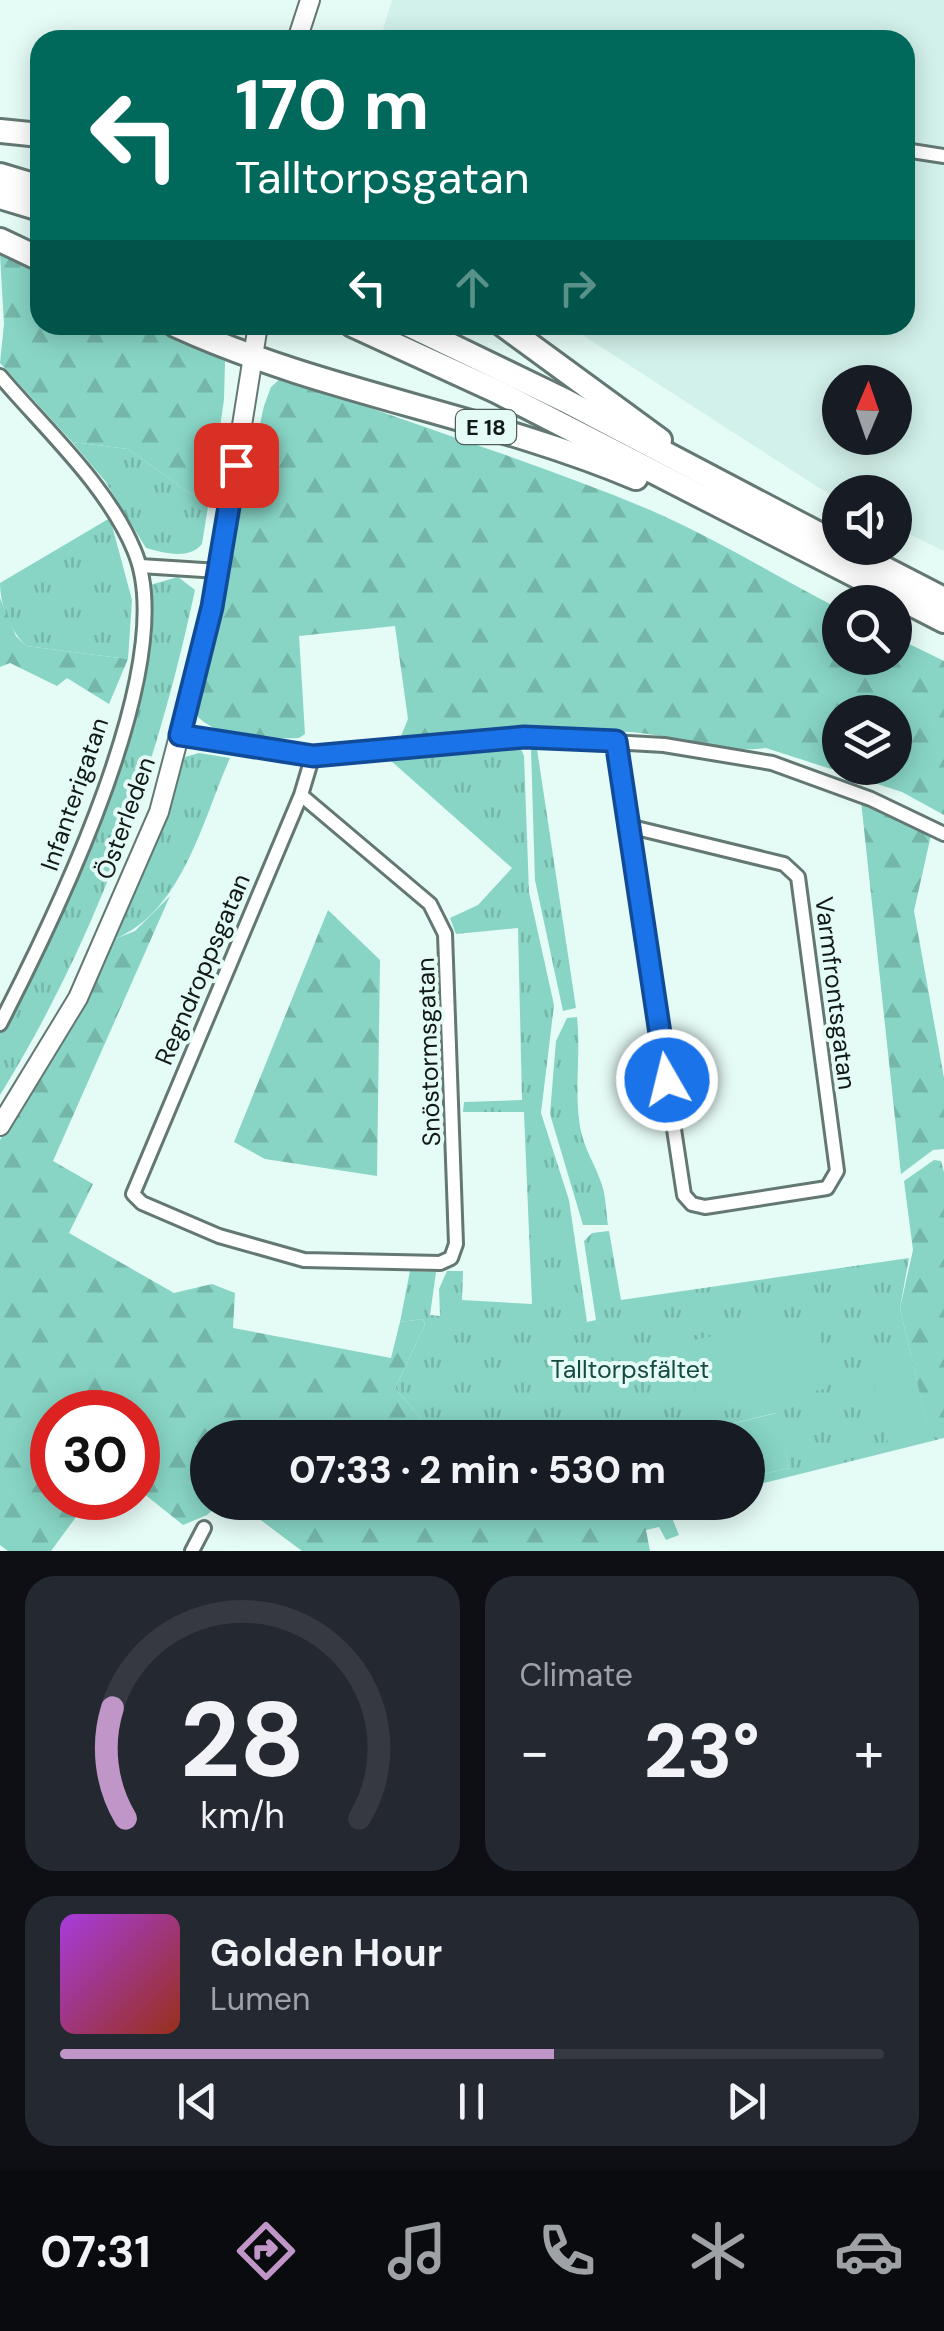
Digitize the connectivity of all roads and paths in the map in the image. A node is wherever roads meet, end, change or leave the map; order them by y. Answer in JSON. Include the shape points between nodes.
{"nodes":[{"id":1,"x":310,"y":0,"type":"edge"},
{"id":2,"x":300,"y":30,"type":"edge"},
{"id":3,"x":0,"y":130,"type":"edge"},
{"id":4,"x":30,"y":134,"type":"edge"},
{"id":5,"x":915,"y":152,"type":"edge"},
{"id":6,"x":944,"y":156,"type":"edge"},
{"id":7,"x":0,"y":175,"type":"edge"},
{"id":8,"x":30,"y":184,"type":"edge"},
{"id":9,"x":0,"y":197,"type":"edge"},
{"id":10,"x":30,"y":206,"type":"edge"},
{"id":11,"x":0,"y":240,"type":"edge"},
{"id":12,"x":30,"y":254,"type":"edge"},
{"id":13,"x":198,"y":335,"type":"edge"},
{"id":14,"x":257,"y":335,"type":"edge"},
{"id":15,"x":374,"y":335,"type":"edge"},
{"id":16,"x":429,"y":335,"type":"edge"},
{"id":17,"x":517,"y":335,"type":"edge"},
{"id":18,"x":254,"y":359,"type":"junction"},
{"id":19,"x":0,"y":376,"type":"edge"},
{"id":20,"x":664,"y":453,"type":"junction"},
{"id":21,"x":704,"y":498,"type":"junction"},
{"id":22,"x":822,"y":536,"type":"edge"},
{"id":23,"x":879,"y":565,"type":"edge"},
{"id":24,"x":140,"y":566,"type":"junction"},
{"id":25,"x":219,"y":571,"type":"junction"},
{"id":26,"x":944,"y":599,"type":"edge"},
{"id":27,"x":944,"y":621,"type":"edge"},
{"id":28,"x":180,"y":735,"type":"junction"},
{"id":29,"x":616,"y":741,"type":"junction"},
{"id":30,"x":313,"y":756,"type":"junction"},
{"id":31,"x":301,"y":795,"type":"junction"},
{"id":32,"x":632,"y":826,"type":"junction"},
{"id":33,"x":944,"y":834,"type":"edge"},
{"id":34,"x":0,"y":1024,"type":"edge"},
{"id":35,"x":0,"y":1126,"type":"edge"},
{"id":36,"x":454,"y":1252,"type":"joint"},
{"id":37,"x":204,"y":1528,"type":"dead end"},
{"id":38,"x":192,"y":1551,"type":"edge"}],
"edges":[{"from":1,"to":2,"type":"main road"},
{"from":3,"to":4,"type":"highway"},
{"from":5,"to":6,"type":"street"},
{"from":7,"to":8,"type":"highway"},
{"from":9,"to":10,"type":"highway"},
{"from":11,"to":12,"type":"highway"},
{"from":13,"to":18,"type":"highway","number":"E 18"},
{"from":14,"to":18,"type":"main road","name":"Österleden"},
{"from":15,"to":21,"type":"highway","number":"E 18"},
{"from":16,"to":20,"type":"highway","number":"E 18"},
{"from":17,"to":20,"type":"highway","number":"E 18","via":[[659,435]]},
{"from":18,"to":21,"type":"highway","number":"E 18","via":[[555,447],[681,500]]},
{"from":18,"to":25,"type":"main road","name":"Österleden"},
{"from":19,"to":24,"type":"street","name":"Infanterigatan","via":[[102,496]]},
{"from":20,"to":22,"type":"highway","number":"E 18"},
{"from":21,"to":27,"type":"highway","number":"E 18"},
{"from":23,"to":26,"type":"highway","number":"E 18"},
{"from":24,"to":25,"type":"street"},
{"from":24,"to":34,"type":"street","name":"Infanterigatan","via":[[140,661],[116,751],[50,924]]},
{"from":25,"to":28,"type":"main road","name":"Österleden"},
{"from":28,"to":30,"type":"street"},
{"from":28,"to":35,"type":"main road","name":"Österleden","via":[[159,812],[100,950],[49,1051]]},
{"from":29,"to":30,"type":"street","via":[[524,737]]},
{"from":29,"to":32,"type":"street"},
{"from":29,"to":33,"type":"street","via":[[772,764]]},
{"from":30,"to":31,"type":"street","name":"Regndroppsgatan"},
{"from":31,"to":36,"type":"street","name":"Snöstormsgatan","via":[[387,865],[440,920],[448,947]]},
{"from":31,"to":36,"type":"street","name":"Regndroppsgatan","via":[[136,1180],[136,1200],[219,1236],[304,1260],[440,1263]]},
{"from":32,"to":32,"type":"street","name":"Varmfrontsgatan","via":[[687,1200],[705,1207],[827,1188],[836,1171],[798,877],[784,864]]},
{"from":37,"to":38,"type":"street"}]}
